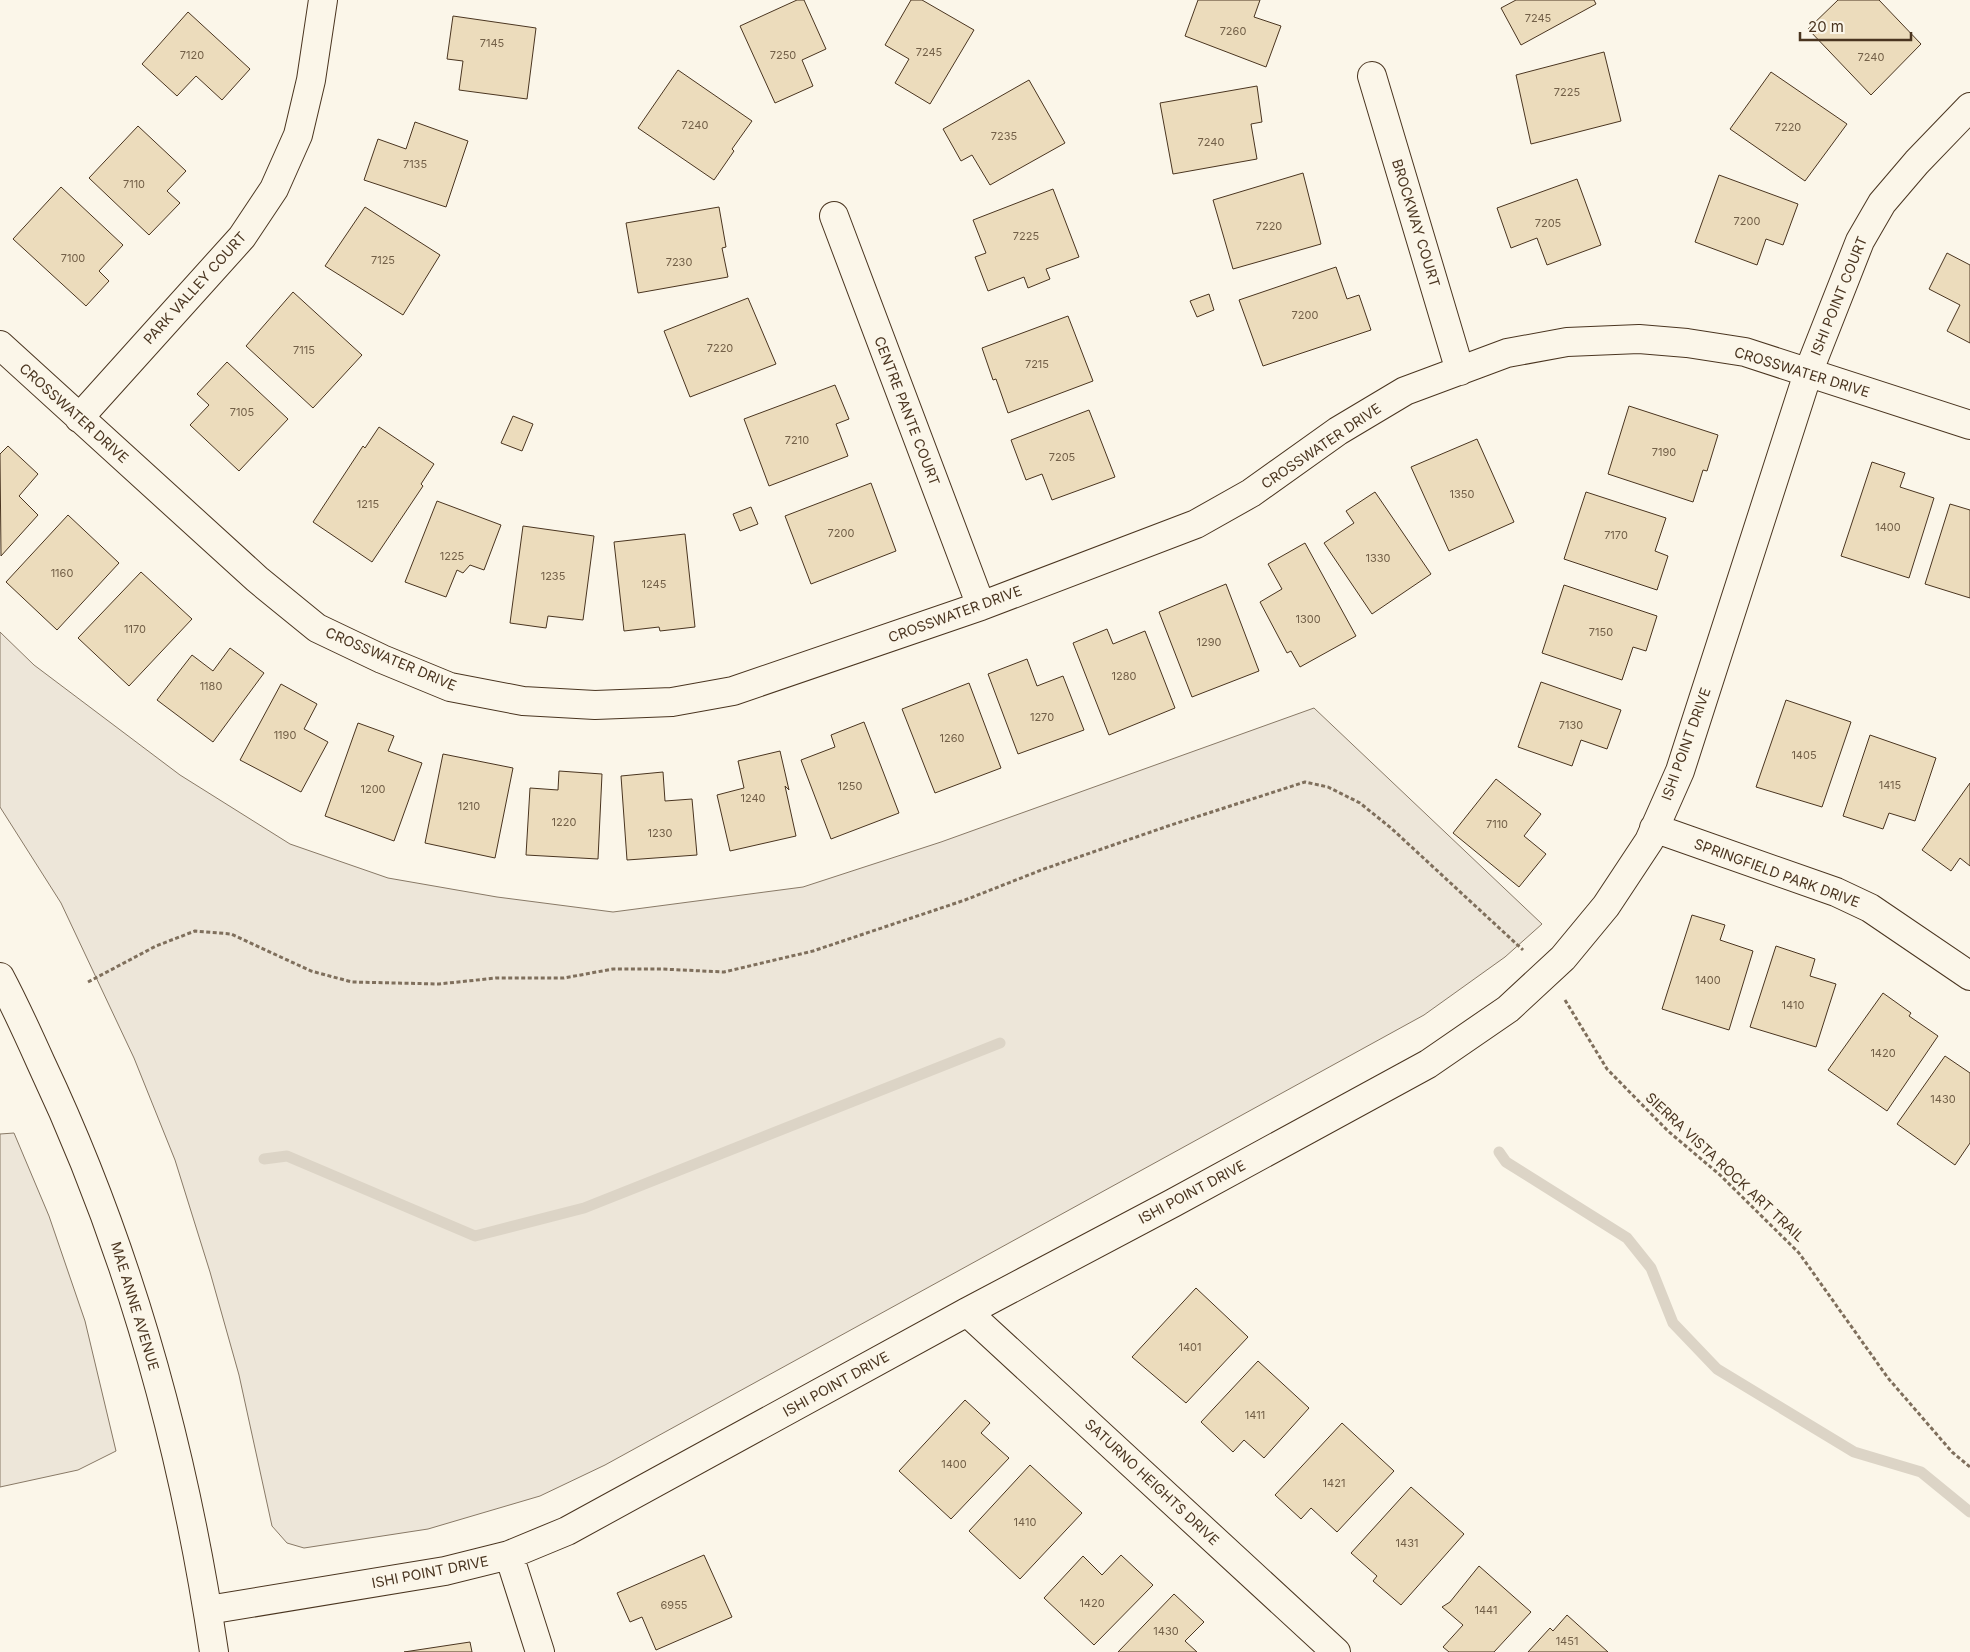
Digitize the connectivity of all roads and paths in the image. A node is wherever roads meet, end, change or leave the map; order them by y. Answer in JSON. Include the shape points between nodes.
{"nodes":[{"id":1,"x":323,"y":0,"type":"edge"},
{"id":2,"x":1372,"y":76,"type":"dead end"},
{"id":3,"x":1970,"y":107,"type":"edge"},
{"id":4,"x":834,"y":216,"type":"dead end"},
{"id":5,"x":0,"y":345,"type":"edge"},
{"id":6,"x":1460,"y":371,"type":"junction"},
{"id":7,"x":1808,"y":373,"type":"junction"},
{"id":8,"x":79,"y":418,"type":"junction"},
{"id":9,"x":1970,"y":425,"type":"edge"},
{"id":10,"x":981,"y":606,"type":"junction"},
{"id":11,"x":1654,"y":828,"type":"junction"},
{"id":12,"x":1548,"y":972,"type":"junction"},
{"id":13,"x":1970,"y":976,"type":"edge"},
{"id":14,"x":0,"y":977,"type":"edge"},
{"id":15,"x":88,"y":982,"type":"dead end"},
{"id":16,"x":967,"y":1312,"type":"junction"},
{"id":17,"x":1970,"y":1467,"type":"edge"},
{"id":18,"x":509,"y":1555,"type":"junction"},
{"id":19,"x":208,"y":1610,"type":"junction"},
{"id":20,"x":214,"y":1652,"type":"edge"},
{"id":21,"x":540,"y":1652,"type":"edge"},
{"id":22,"x":1336,"y":1652,"type":"edge"}],
"edges":[{"from":1,"to":8,"type":"street","name":"PARK VALLEY COURT","via":[[311,80],[298,135],[274,188],[242,237]]},
{"from":2,"to":6,"type":"street","name":"BROCKWAY COURT"},
{"from":3,"to":7,"type":"street","name":"ISHI POINT COURT","via":[[1882,203],[1860,241]]},
{"from":4,"to":10,"type":"street","name":"CENTRE PANTE COURT"},
{"from":5,"to":8,"type":"street","name":"CROSSWATER DRIVE"},
{"from":6,"to":7,"type":"street","name":"CROSSWATER DRIVE","via":[[1507,353],[1567,342],[1638,339],[1745,352]]},
{"from":6,"to":10,"type":"street","name":"CROSSWATER DRIVE","via":[[1405,391],[1338,431],[1252,493],[1196,524]]},
{"from":7,"to":9,"type":"street","name":"CROSSWATER DRIVE"},
{"from":7,"to":11,"type":"street","name":"ISHI POINT DRIVE","via":[[1680,770]]},
{"from":8,"to":10,"type":"street","name":"CROSSWATER DRIVE","via":[[257,579],[317,628],[450,687],[523,701],[595,706],[672,702],[734,691]]},
{"from":11,"to":12,"type":"street","name":"ISHI POINT DRIVE","via":[[1606,906]]},
{"from":11,"to":13,"type":"street","name":"SPRINGFIELD PARK DRIVE","via":[[1836,892],[1870,908]]},
{"from":12,"to":15,"type":"path","name":"SIERRA VISTA ROCK ART TRAIL","via":[[1360,803],[1328,787],[1305,782],[1168,826],[813,951],[724,972],[613,969],[564,978],[496,978],[439,984],[352,982],[311,971],[230,934],[195,931],[156,946]]},
{"from":12,"to":16,"type":"street","name":"ISHI POINT DRIVE","via":[[1508,1009],[1428,1064]]},
{"from":12,"to":17,"type":"path","name":"SIERRA VISTA ROCK ART TRAIL","via":[[1607,1069],[1668,1131],[1720,1176],[1799,1253],[1888,1378],[1952,1452]]},
{"from":14,"to":19,"type":"street","name":"MAE ANNE AVENUE","via":[[61,1104],[110,1224],[149,1346],[178,1458]]},
{"from":16,"to":18,"type":"street","name":"ISHI POINT DRIVE","via":[[567,1531]]},
{"from":16,"to":22,"type":"street","name":"SATURNO HEIGHTS DRIVE"},
{"from":18,"to":19,"type":"street","name":"ISHI POINT DRIVE","via":[[446,1572]]},
{"from":18,"to":21,"type":"street"},
{"from":19,"to":20,"type":"street","name":"MAE ANNE AVENUE"}]}
